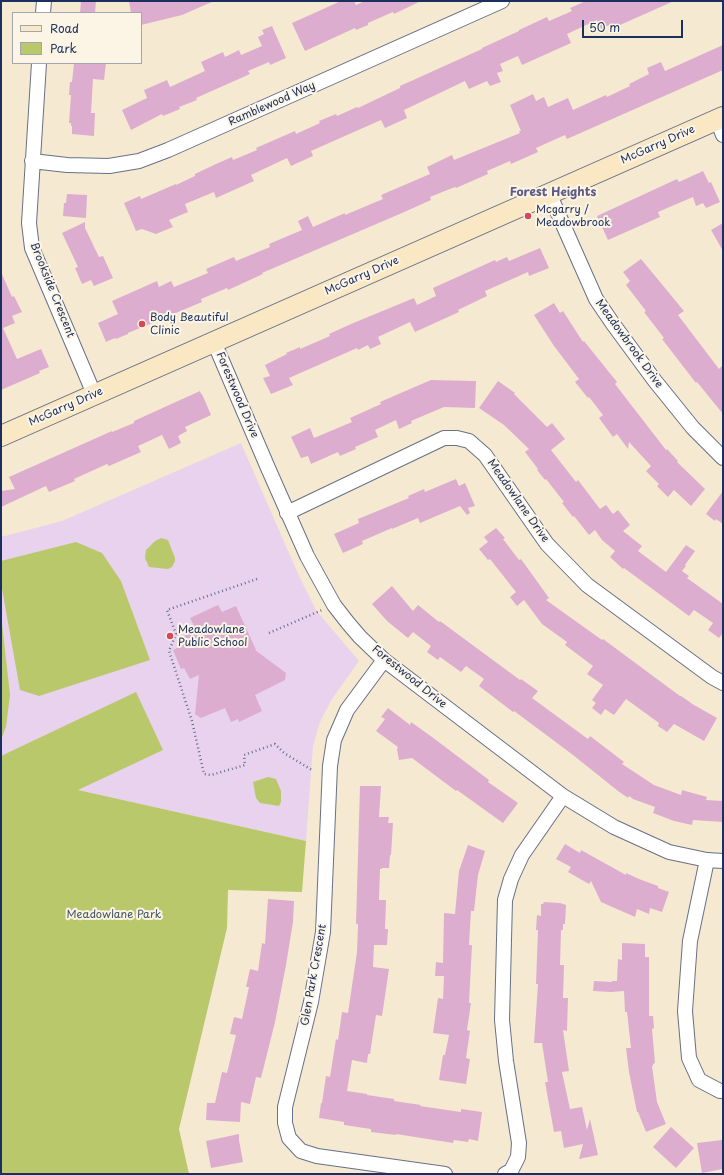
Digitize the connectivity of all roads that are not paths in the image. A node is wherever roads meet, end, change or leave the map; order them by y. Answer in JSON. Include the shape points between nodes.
{"nodes":[{"id":1,"x":44,"y":1,"type":"edge"},
{"id":2,"x":502,"y":1,"type":"edge"},
{"id":3,"x":43,"y":12,"type":"edge"},
{"id":4,"x":39,"y":64,"type":"edge"},
{"id":5,"x":721,"y":124,"type":"edge"},
{"id":6,"x":32,"y":161,"type":"junction"},
{"id":7,"x":549,"y":193,"type":"junction"},
{"id":8,"x":214,"y":342,"type":"junction"},
{"id":9,"x":94,"y":394,"type":"junction"},
{"id":10,"x":1,"y":436,"type":"edge"},
{"id":11,"x":723,"y":458,"type":"edge"},
{"id":12,"x":288,"y":513,"type":"junction"},
{"id":13,"x":384,"y":660,"type":"junction"},
{"id":14,"x":723,"y":683,"type":"edge"},
{"id":15,"x":563,"y":796,"type":"junction"},
{"id":16,"x":707,"y":860,"type":"junction"},
{"id":17,"x":723,"y":861,"type":"edge"},
{"id":18,"x":723,"y":1091,"type":"edge"},
{"id":19,"x":445,"y":1174,"type":"edge"},
{"id":20,"x":505,"y":1174,"type":"edge"}],
"edges":[{"from":1,"to":3,"type":"street"},
{"from":2,"to":6,"type":"street","name":"Ramblewood Way","via":[[139,161],[109,166]]},
{"from":4,"to":6,"type":"street","name":"Brookside Crescent"},
{"from":5,"to":7,"type":"street","name":"McGarry Drive"},
{"from":6,"to":9,"type":"street","name":"Brookside Crescent","via":[[29,222],[32,248]]},
{"from":7,"to":8,"type":"street","name":"McGarry Drive"},
{"from":7,"to":11,"type":"street","name":"Meadowbrook Drive","via":[[596,299],[692,428]]},
{"from":8,"to":9,"type":"street","name":"McGarry Drive"},
{"from":8,"to":12,"type":"street","name":"Forestwood Drive"},
{"from":9,"to":10,"type":"street","name":"McGarry Drive"},
{"from":12,"to":13,"type":"street","name":"Forestwood Drive","via":[[307,556],[334,605]]},
{"from":12,"to":14,"type":"street","name":"Meadowlane Drive","via":[[444,438],[469,441],[485,455],[547,544],[587,585]]},
{"from":13,"to":15,"type":"street","name":"Forestwood Drive"},
{"from":13,"to":19,"type":"street","name":"Glen Park Crescent","via":[[347,710],[334,740],[330,766],[323,932],[311,1002],[285,1107],[285,1123],[289,1138],[306,1153]]},
{"from":15,"to":16,"type":"street","name":"Forestwood Drive","via":[[614,827],[669,852]]},
{"from":15,"to":20,"type":"street","via":[[522,855],[505,900],[502,1020],[519,1143],[518,1157],[511,1171]]},
{"from":16,"to":17,"type":"street","name":"Forestwood Drive"},
{"from":16,"to":18,"type":"street","via":[[690,941],[685,1011],[689,1058],[699,1080],[720,1092]]}]}
